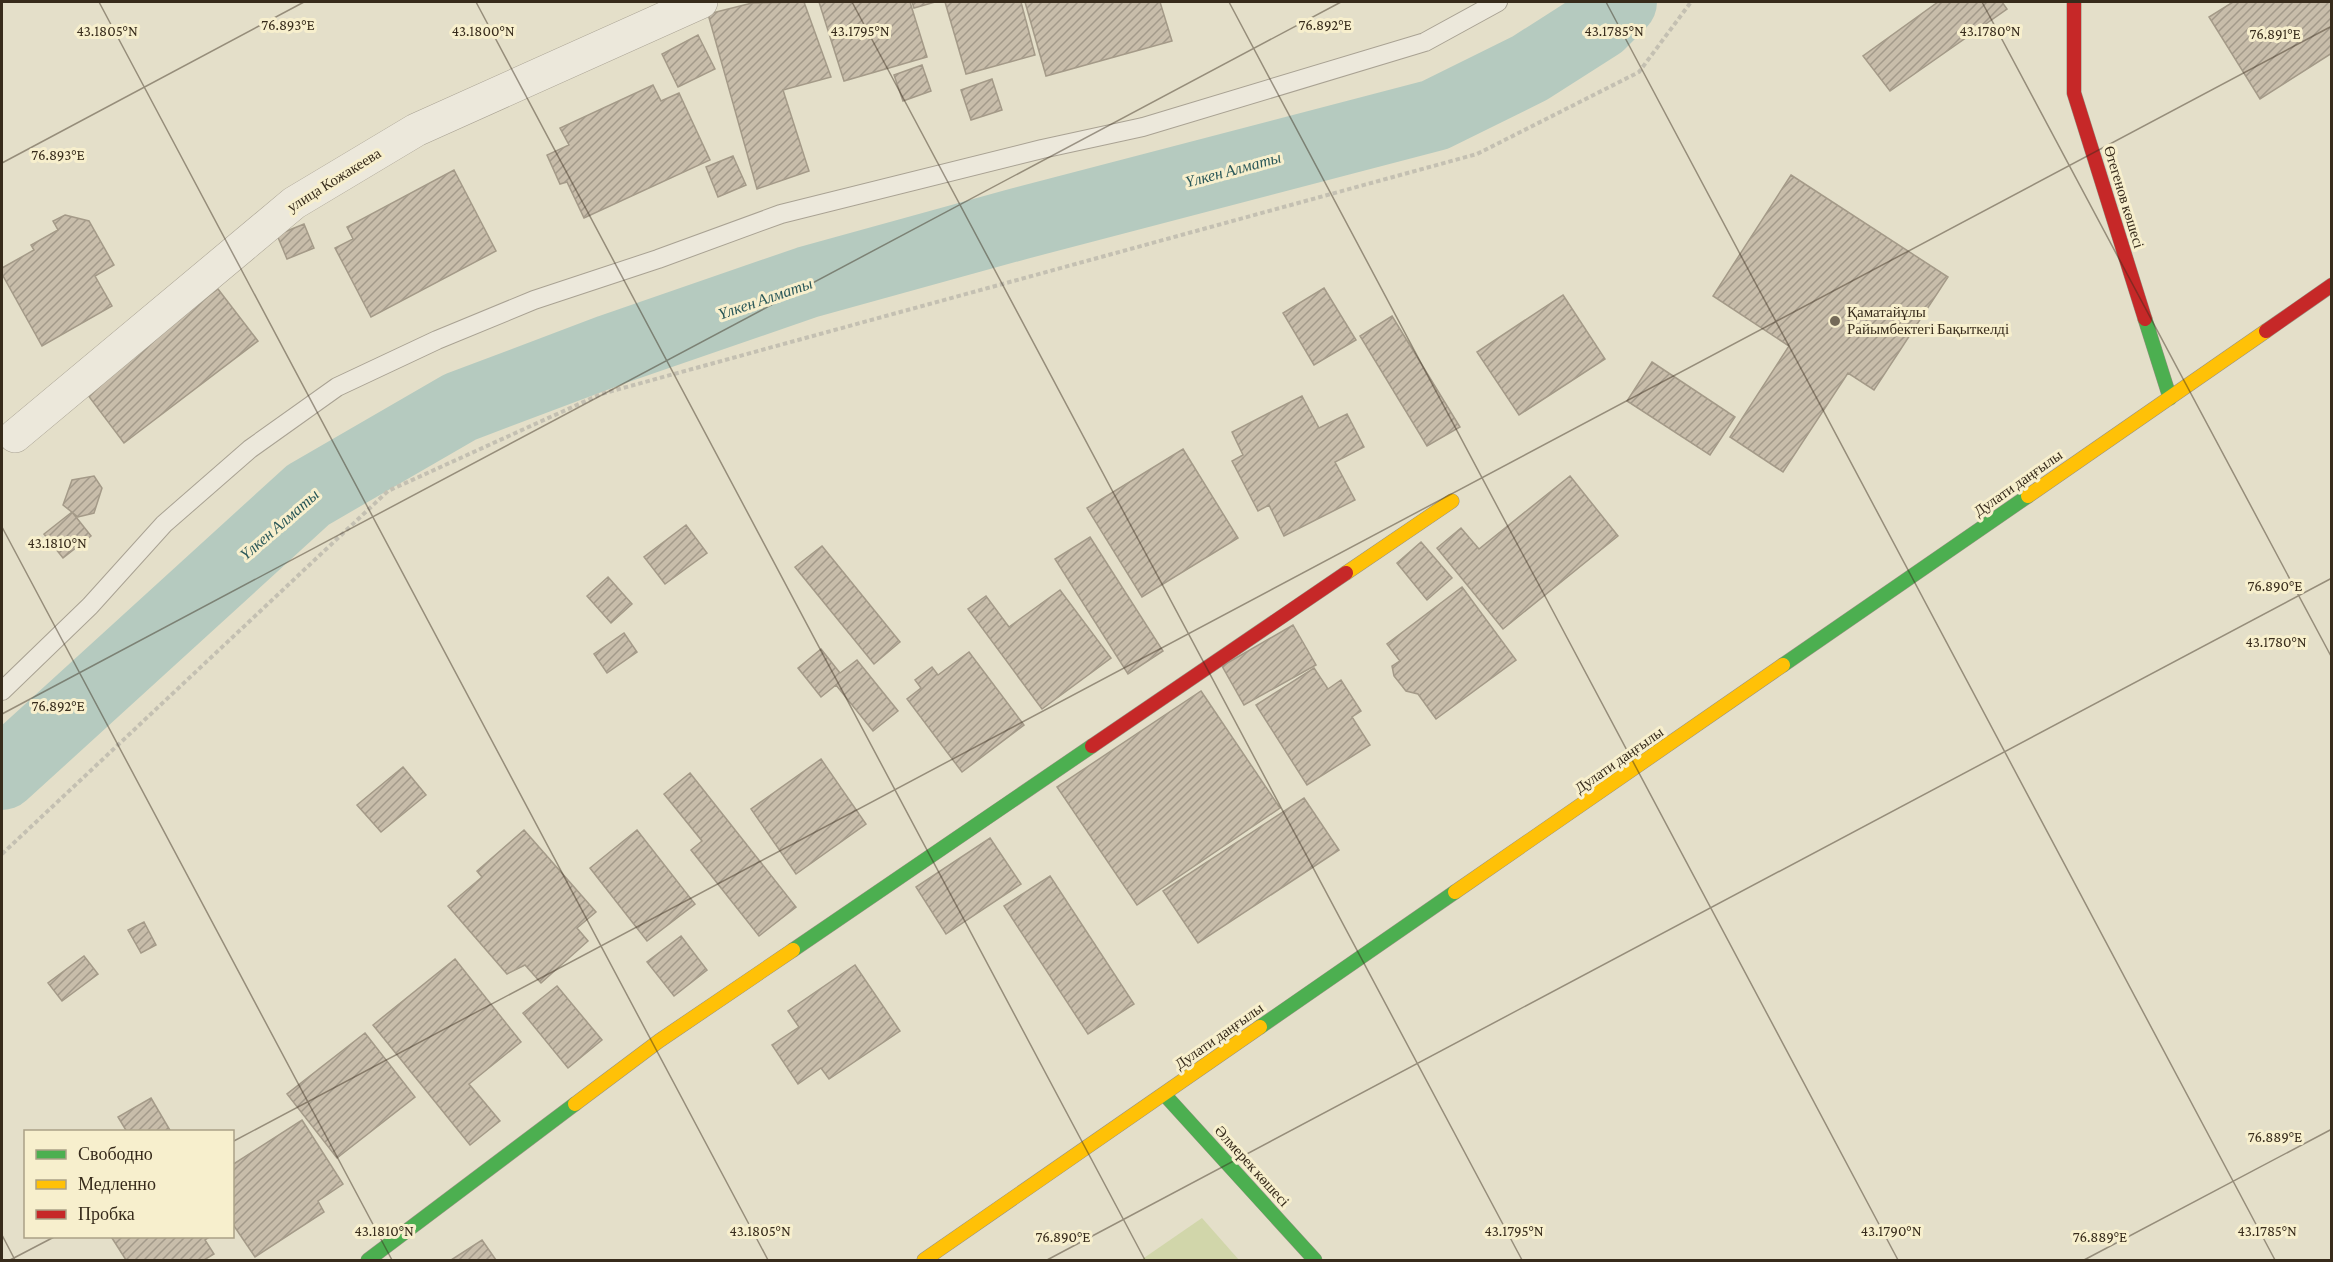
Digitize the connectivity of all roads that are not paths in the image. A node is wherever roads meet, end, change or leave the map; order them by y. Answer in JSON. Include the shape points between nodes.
{"nodes":[{"id":1,"x":701,"y":2,"type":"edge"},
{"id":2,"x":1498,"y":2,"type":"edge"},
{"id":3,"x":2074,"y":2,"type":"edge"},
{"id":4,"x":2331,"y":285,"type":"edge"},
{"id":5,"x":2170,"y":398,"type":"junction"},
{"id":6,"x":15,"y":436,"type":"dead end"},
{"id":7,"x":1452,"y":501,"type":"dead end"},
{"id":8,"x":2,"y":691,"type":"edge"},
{"id":9,"x":1164,"y":1094,"type":"junction"},
{"id":10,"x":368,"y":1260,"type":"edge"},
{"id":11,"x":924,"y":1260,"type":"edge"},
{"id":12,"x":1315,"y":1260,"type":"edge"}],
"edges":[{"from":1,"to":6,"type":"street","name":"улица Кожакеева","via":[[416,130],[294,203]]},
{"from":2,"to":8,"type":"lane","via":[[1425,42],[1143,127],[781,214],[534,300],[437,340],[337,387],[250,449],[164,524],[90,606]]},
{"from":3,"to":5,"type":"street","name":"Өтегенов көшесі","via":[[2074,93]]},
{"from":4,"to":5,"type":"street","name":"Дулати даңғылы"},
{"from":5,"to":9,"type":"street","name":"Дулати даңғылы"},
{"from":7,"to":10,"type":"street","via":[[659,1041]]},
{"from":9,"to":11,"type":"street","name":"Дулати даңғылы"},
{"from":9,"to":12,"type":"street","name":"Әлмерек көшесі"}]}
